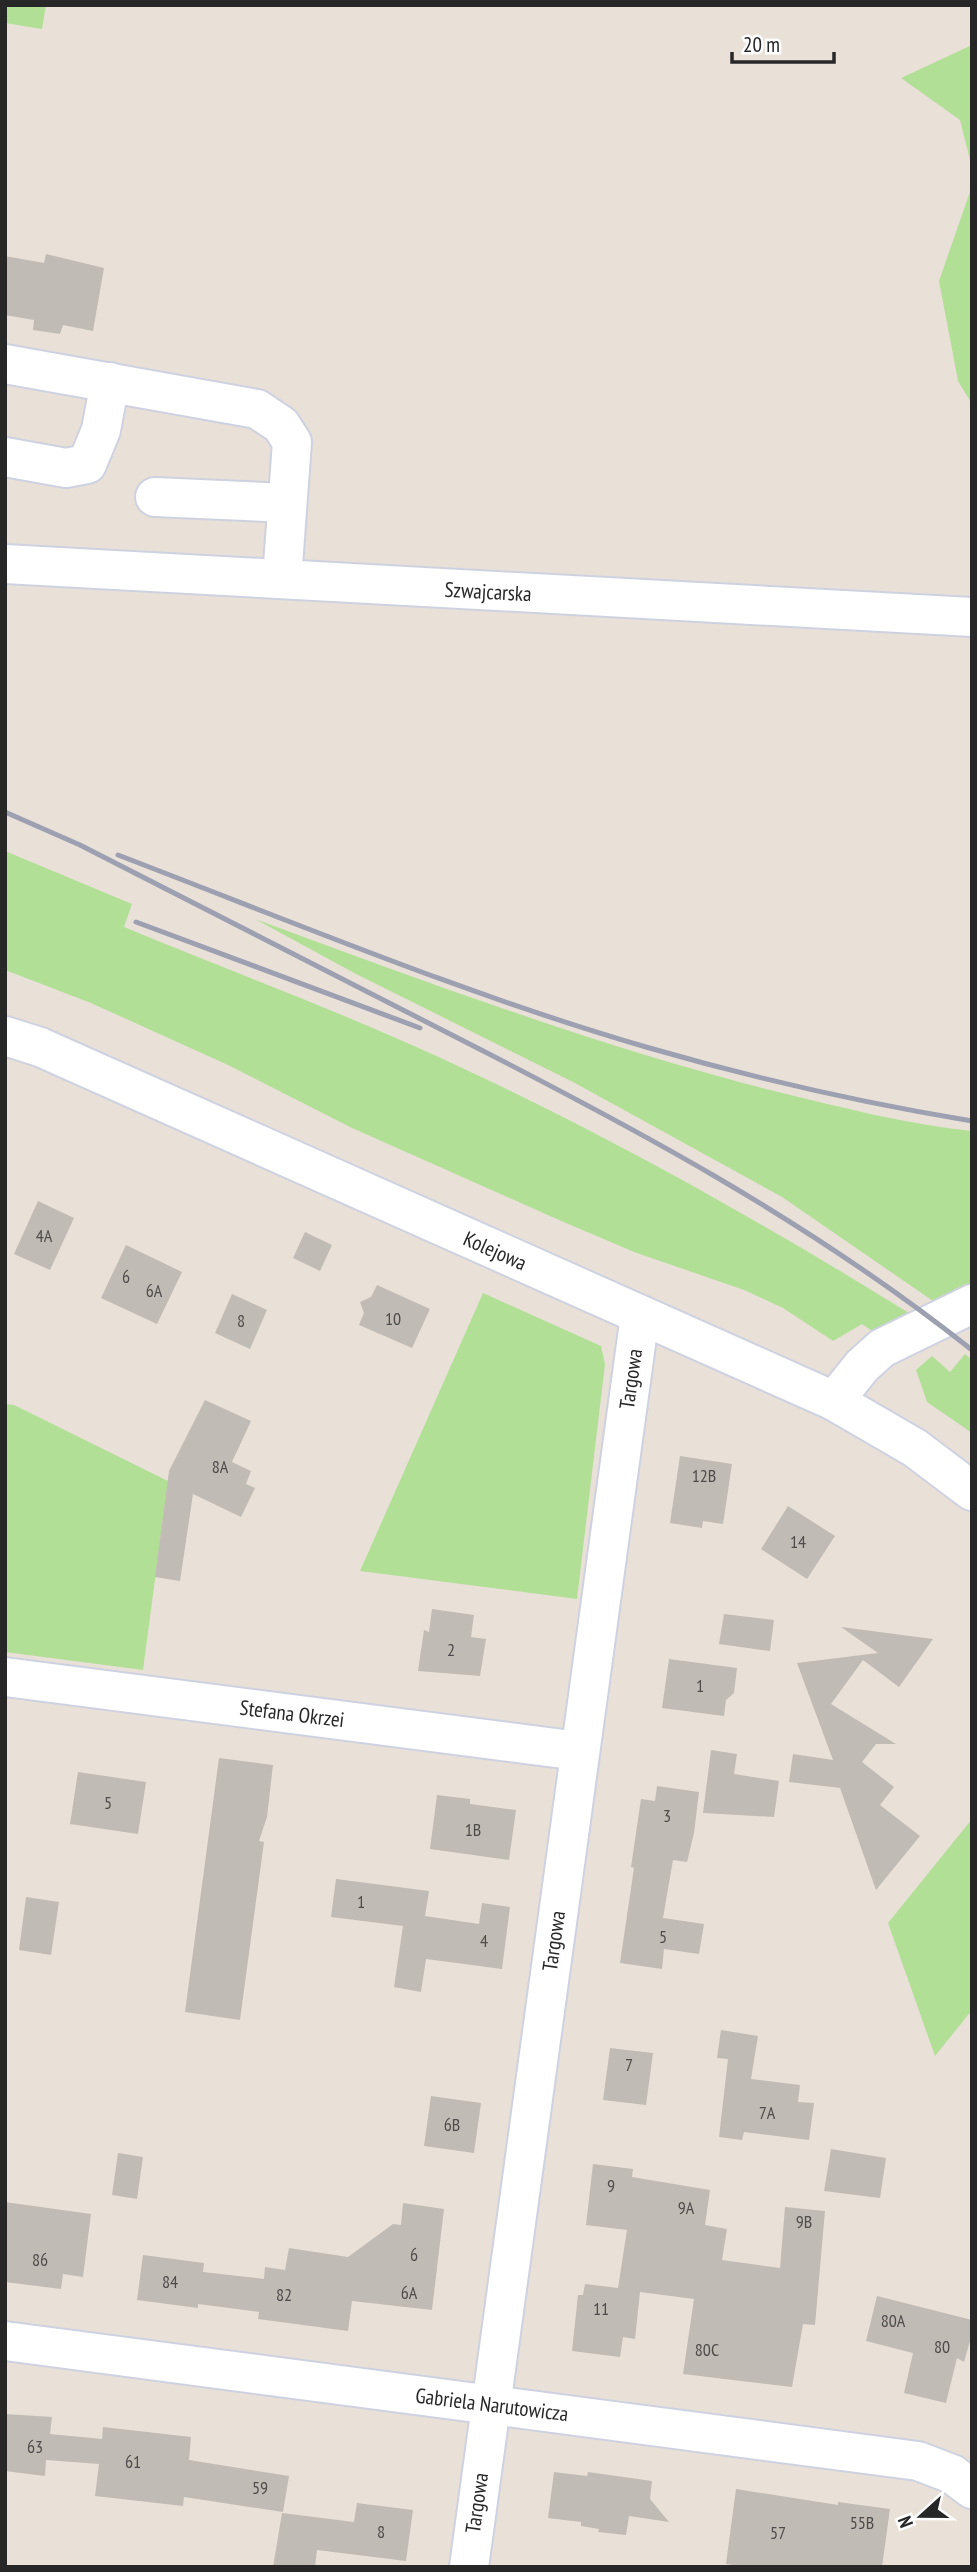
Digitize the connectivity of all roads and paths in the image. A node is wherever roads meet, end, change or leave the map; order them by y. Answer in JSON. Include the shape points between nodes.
{"nodes":[{"id":1,"x":5,"y":364,"type":"edge"},
{"id":2,"x":110,"y":383,"type":"junction"},
{"id":3,"x":5,"y":457,"type":"edge"},
{"id":4,"x":155,"y":497,"type":"dead end"},
{"id":5,"x":288,"y":503,"type":"junction"},
{"id":6,"x":5,"y":564,"type":"edge"},
{"id":7,"x":282,"y":579,"type":"junction"},
{"id":8,"x":972,"y":617,"type":"edge"},
{"id":9,"x":5,"y":1036,"type":"edge"},
{"id":10,"x":972,"y":1304,"type":"edge"},
{"id":11,"x":640,"y":1315,"type":"junction"},
{"id":12,"x":834,"y":1401,"type":"junction"},
{"id":13,"x":972,"y":1491,"type":"edge"},
{"id":14,"x":5,"y":1676,"type":"edge"},
{"id":15,"x":579,"y":1751,"type":"junction"},
{"id":16,"x":5,"y":2342,"type":"edge"},
{"id":17,"x":491,"y":2405,"type":"junction"},
{"id":18,"x":972,"y":2489,"type":"edge"},
{"id":19,"x":469,"y":2567,"type":"edge"}],
"edges":[{"from":1,"to":2,"type":"street"},
{"from":2,"to":3,"type":"street","via":[[101,430],[87,464],[66,468]]},
{"from":2,"to":5,"type":"street","via":[[257,409],[281,425],[292,442]]},
{"from":4,"to":5,"type":"street"},
{"from":5,"to":7,"type":"street"},
{"from":6,"to":7,"type":"street","name":"Szwajcarska"},
{"from":7,"to":8,"type":"street","name":"Szwajcarska"},
{"from":9,"to":11,"type":"street","name":"Kolejowa","via":[[40,1047]]},
{"from":10,"to":12,"type":"street","via":[[882,1348]]},
{"from":11,"to":12,"type":"street","name":"Kolejowa"},
{"from":11,"to":15,"type":"street","name":"Targowa"},
{"from":12,"to":13,"type":"street","name":"Kolejowa","via":[[915,1448]]},
{"from":14,"to":15,"type":"street","name":"Stefana Okrzei"},
{"from":15,"to":17,"type":"street","name":"Targowa"},
{"from":16,"to":17,"type":"street","name":"Gabriela Narutowicza"},
{"from":17,"to":18,"type":"street","name":"Gabriela Narutowicza","via":[[918,2461],[952,2474]]},
{"from":17,"to":19,"type":"street","name":"Targowa"}]}
